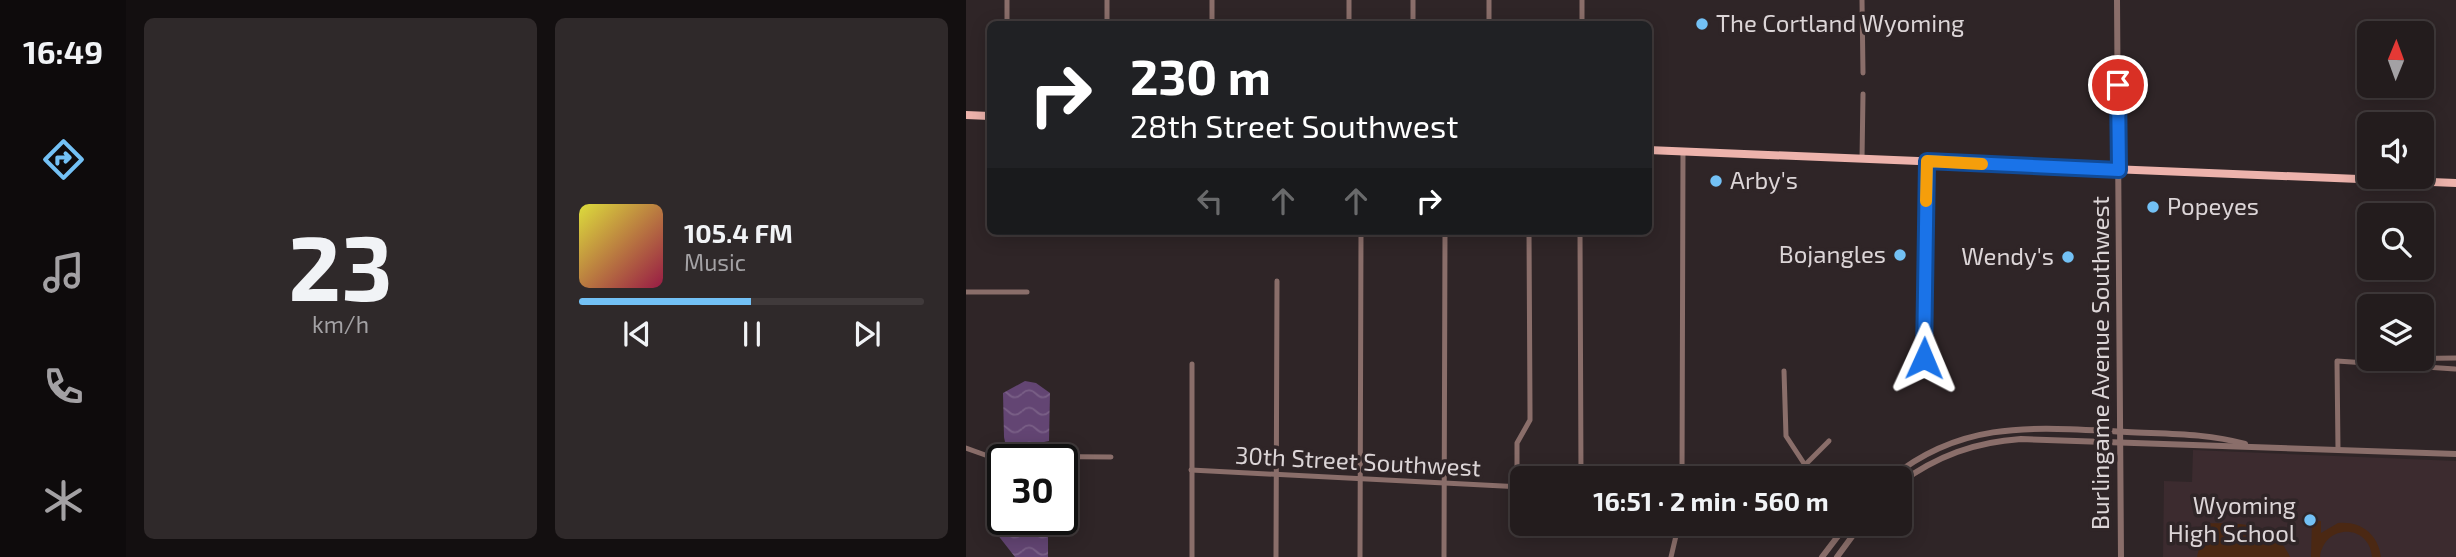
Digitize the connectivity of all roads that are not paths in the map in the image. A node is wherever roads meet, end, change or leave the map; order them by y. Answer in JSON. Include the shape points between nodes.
{"nodes":[{"id":1,"x":1006,"y":0,"type":"edge"},
{"id":2,"x":1107,"y":0,"type":"edge"},
{"id":3,"x":1212,"y":0,"type":"edge"},
{"id":4,"x":1349,"y":0,"type":"edge"},
{"id":5,"x":1413,"y":0,"type":"edge"},
{"id":6,"x":1489,"y":0,"type":"edge"},
{"id":7,"x":1582,"y":0,"type":"edge"},
{"id":8,"x":1863,"y":0,"type":"edge"},
{"id":9,"x":2117,"y":0,"type":"edge"},
{"id":10,"x":1006,"y":21,"type":"edge"},
{"id":11,"x":1107,"y":21,"type":"edge"},
{"id":12,"x":1212,"y":21,"type":"edge"},
{"id":13,"x":1349,"y":21,"type":"edge"},
{"id":14,"x":1413,"y":21,"type":"edge"},
{"id":15,"x":1489,"y":21,"type":"edge"},
{"id":16,"x":1582,"y":21,"type":"edge"},
{"id":17,"x":1863,"y":73,"type":"dead end"},
{"id":18,"x":1863,"y":94,"type":"dead end"},
{"id":19,"x":966,"y":115,"type":"edge"},
{"id":20,"x":987,"y":116,"type":"edge"},
{"id":21,"x":1652,"y":149,"type":"edge"},
{"id":22,"x":1683,"y":151,"type":"junction"},
{"id":23,"x":1862,"y":159,"type":"junction"},
{"id":24,"x":1927,"y":161,"type":"junction"},
{"id":25,"x":2119,"y":170,"type":"junction"},
{"id":26,"x":2456,"y":183,"type":"edge"},
{"id":27,"x":1361,"y":235,"type":"edge"},
{"id":28,"x":1445,"y":235,"type":"edge"},
{"id":29,"x":1529,"y":235,"type":"edge"},
{"id":30,"x":1580,"y":235,"type":"edge"},
{"id":31,"x":1277,"y":281,"type":"dead end"},
{"id":32,"x":966,"y":292,"type":"edge"},
{"id":33,"x":1027,"y":292,"type":"dead end"},
{"id":34,"x":1924,"y":358,"type":"dead end"},
{"id":35,"x":2434,"y":358,"type":"edge"},
{"id":36,"x":2456,"y":358,"type":"edge"},
{"id":37,"x":2357,"y":362,"type":"edge"},
{"id":38,"x":1192,"y":364,"type":"dead end"},
{"id":39,"x":2434,"y":368,"type":"edge"},
{"id":40,"x":2456,"y":370,"type":"edge"},
{"id":41,"x":1784,"y":371,"type":"dead end"},
{"id":42,"x":2120,"y":432,"type":"junction"},
{"id":43,"x":1829,"y":441,"type":"dead end"},
{"id":44,"x":2120,"y":443,"type":"junction"},
{"id":45,"x":2250,"y":446,"type":"junction"},
{"id":46,"x":966,"y":448,"type":"edge"},
{"id":47,"x":2338,"y":450,"type":"junction"},
{"id":48,"x":2456,"y":454,"type":"edge"},
{"id":49,"x":1111,"y":457,"type":"dead end"},
{"id":50,"x":1805,"y":465,"type":"joint"},
{"id":51,"x":1519,"y":466,"type":"edge"},
{"id":52,"x":1581,"y":466,"type":"edge"},
{"id":53,"x":1682,"y":466,"type":"edge"},
{"id":54,"x":1910,"y":466,"type":"edge"},
{"id":55,"x":1191,"y":470,"type":"junction"},
{"id":56,"x":1276,"y":475,"type":"junction"},
{"id":57,"x":1912,"y":475,"type":"edge"},
{"id":58,"x":1360,"y":479,"type":"junction"},
{"id":59,"x":1445,"y":484,"type":"junction"},
{"id":60,"x":1510,"y":487,"type":"edge"},
{"id":61,"x":1676,"y":536,"type":"edge"},
{"id":62,"x":1838,"y":536,"type":"edge"},
{"id":63,"x":1852,"y":536,"type":"edge"},
{"id":64,"x":1192,"y":557,"type":"edge"},
{"id":65,"x":1276,"y":557,"type":"edge"},
{"id":66,"x":1360,"y":557,"type":"edge"},
{"id":67,"x":1444,"y":557,"type":"edge"},
{"id":68,"x":1671,"y":557,"type":"edge"},
{"id":69,"x":1822,"y":557,"type":"edge"},
{"id":70,"x":1837,"y":557,"type":"edge"},
{"id":71,"x":2121,"y":557,"type":"edge"}],
"edges":[{"from":1,"to":10,"type":"street"},
{"from":2,"to":11,"type":"street"},
{"from":3,"to":12,"type":"street"},
{"from":4,"to":13,"type":"street"},
{"from":5,"to":14,"type":"street"},
{"from":6,"to":15,"type":"street"},
{"from":7,"to":16,"type":"street"},
{"from":8,"to":17,"type":"street"},
{"from":9,"to":25,"type":"street","name":"Burlingame Avenue Southwest"},
{"from":18,"to":23,"type":"street"},
{"from":19,"to":20,"type":"main road"},
{"from":21,"to":22,"type":"main road"},
{"from":22,"to":23,"type":"main road"},
{"from":22,"to":53,"type":"street"},
{"from":23,"to":24,"type":"main road"},
{"from":24,"to":25,"type":"main road"},
{"from":24,"to":34,"type":"street"},
{"from":25,"to":26,"type":"main road"},
{"from":25,"to":42,"type":"street","name":"Burlingame Avenue Southwest"},
{"from":27,"to":58,"type":"street"},
{"from":28,"to":59,"type":"street"},
{"from":29,"to":51,"type":"street","via":[[1531,412],[1517,443]]},
{"from":30,"to":52,"type":"street"},
{"from":31,"to":56,"type":"street"},
{"from":32,"to":33,"type":"street"},
{"from":35,"to":36,"type":"street"},
{"from":36,"to":40,"type":"street"},
{"from":37,"to":47,"type":"street","via":[[2337,361]]},
{"from":38,"to":55,"type":"street"},
{"from":39,"to":40,"type":"street"},
{"from":41,"to":50,"type":"street","via":[[1786,436]]},
{"from":42,"to":44,"type":"street","name":"Burlingame Avenue Southwest"},
{"from":42,"to":45,"type":"street","via":[[2194,435]]},
{"from":42,"to":54,"type":"street","via":[[1999,430],[1943,445]]},
{"from":43,"to":50,"type":"street"},
{"from":44,"to":45,"type":"street"},
{"from":44,"to":57,"type":"street","via":[[2021,439],[1982,444],[1936,460]]},
{"from":44,"to":71,"type":"street","name":"Burlingame Avenue Southwest"},
{"from":45,"to":47,"type":"street"},
{"from":46,"to":49,"type":"street","via":[[988,456]]},
{"from":47,"to":48,"type":"street"},
{"from":55,"to":56,"type":"street","name":"30th Street Southwest"},
{"from":55,"to":64,"type":"street"},
{"from":56,"to":58,"type":"street","name":"30th Street Southwest"},
{"from":56,"to":65,"type":"street"},
{"from":58,"to":59,"type":"street","name":"30th Street Southwest"},
{"from":58,"to":66,"type":"street"},
{"from":59,"to":60,"type":"street","name":"30th Street Southwest"},
{"from":59,"to":67,"type":"street"},
{"from":61,"to":68,"type":"street"},
{"from":62,"to":69,"type":"street"},
{"from":63,"to":70,"type":"street"}]}
